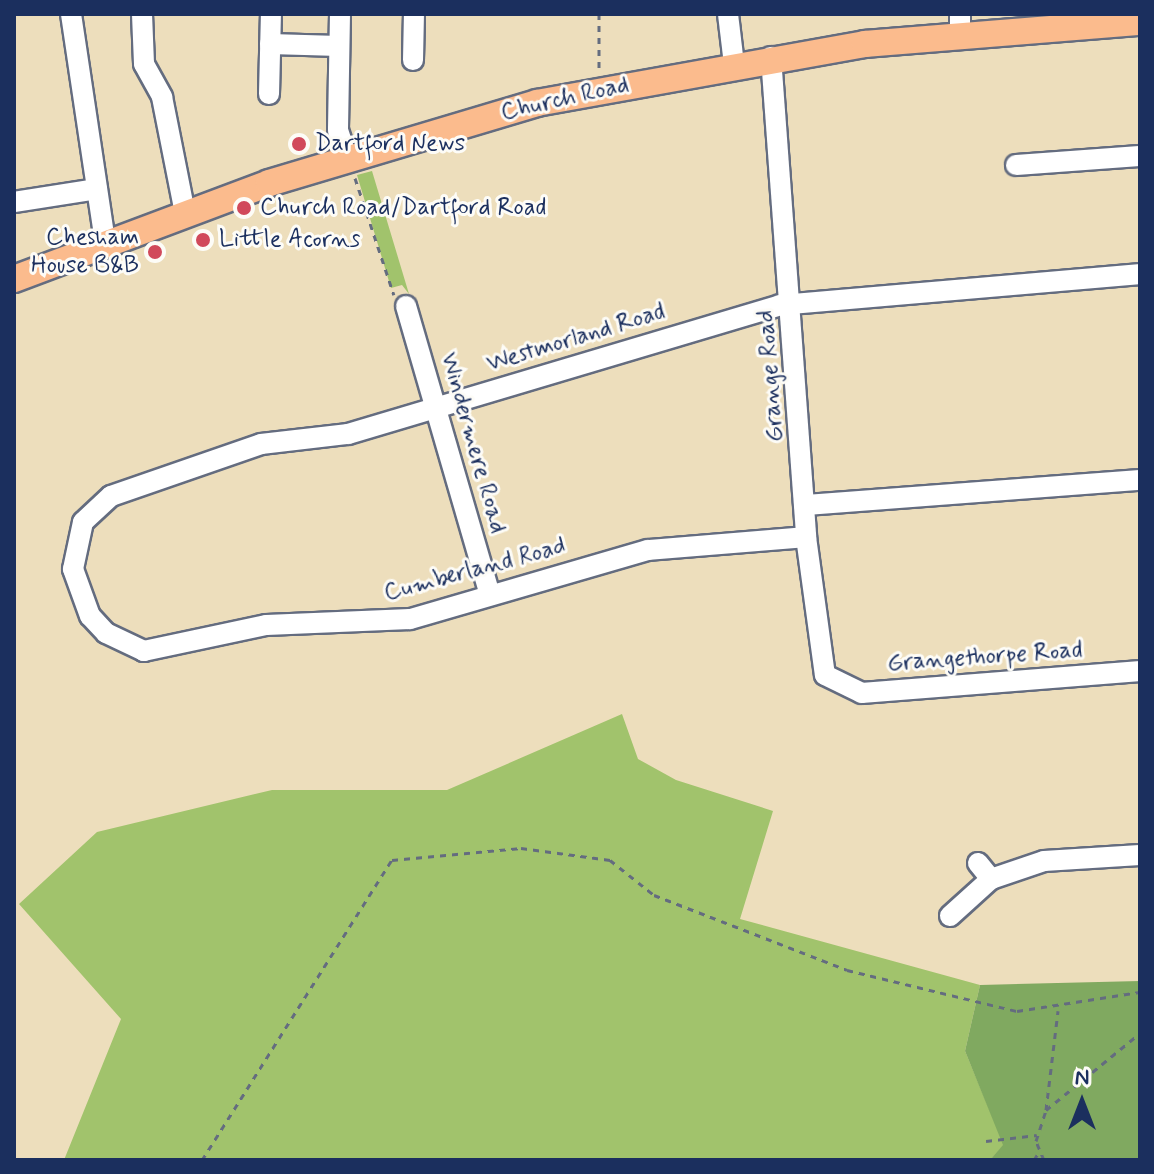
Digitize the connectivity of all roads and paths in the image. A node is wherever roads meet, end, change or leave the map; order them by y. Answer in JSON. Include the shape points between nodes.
{"nodes":[{"id":1,"x":71,"y":14,"type":"edge"},
{"id":2,"x":142,"y":14,"type":"edge"},
{"id":3,"x":271,"y":14,"type":"edge"},
{"id":4,"x":340,"y":14,"type":"edge"},
{"id":5,"x":414,"y":14,"type":"edge"},
{"id":6,"x":599,"y":14,"type":"edge"},
{"id":7,"x":728,"y":14,"type":"edge"},
{"id":8,"x":1140,"y":22,"type":"edge"},
{"id":9,"x":960,"y":24,"type":"edge"},
{"id":10,"x":270,"y":44,"type":"junction"},
{"id":11,"x":339,"y":46,"type":"junction"},
{"id":12,"x":771,"y":57,"type":"junction"},
{"id":13,"x":413,"y":60,"type":"dead end"},
{"id":14,"x":734,"y":64,"type":"junction"},
{"id":15,"x":599,"y":90,"type":"junction"},
{"id":16,"x":269,"y":94,"type":"dead end"},
{"id":17,"x":1140,"y":156,"type":"edge"},
{"id":18,"x":347,"y":158,"type":"junction"},
{"id":19,"x":1016,"y":165,"type":"dead end"},
{"id":20,"x":97,"y":189,"type":"junction"},
{"id":21,"x":14,"y":202,"type":"edge"},
{"id":22,"x":185,"y":213,"type":"junction"},
{"id":23,"x":105,"y":242,"type":"junction"},
{"id":24,"x":1140,"y":274,"type":"edge"},
{"id":25,"x":14,"y":279,"type":"edge"},
{"id":26,"x":791,"y":303,"type":"junction"},
{"id":27,"x":406,"y":306,"type":"joint"},
{"id":28,"x":437,"y":407,"type":"junction"},
{"id":29,"x":1140,"y":480,"type":"edge"},
{"id":30,"x":806,"y":505,"type":"junction"},
{"id":31,"x":806,"y":537,"type":"junction"},
{"id":32,"x":74,"y":556,"type":"joint"},
{"id":33,"x":490,"y":595,"type":"junction"},
{"id":34,"x":1140,"y":671,"type":"edge"},
{"id":35,"x":835,"y":685,"type":"joint"},
{"id":36,"x":1140,"y":855,"type":"edge"},
{"id":37,"x":950,"y":916,"type":"dead end"},
{"id":38,"x":1140,"y":992,"type":"edge"},
{"id":39,"x":1058,"y":1010,"type":"junction"},
{"id":40,"x":1140,"y":1033,"type":"edge"},
{"id":41,"x":1046,"y":1110,"type":"junction"},
{"id":42,"x":1037,"y":1135,"type":"junction"},
{"id":43,"x":986,"y":1141,"type":"dead end"},
{"id":44,"x":1040,"y":1150,"type":"junction"},
{"id":45,"x":202,"y":1160,"type":"edge"},
{"id":46,"x":1034,"y":1160,"type":"edge"},
{"id":47,"x":1044,"y":1160,"type":"edge"}],
"edges":[{"from":1,"to":20,"type":"street"},
{"from":2,"to":22,"type":"street","via":[[144,64],[162,97]]},
{"from":3,"to":10,"type":"street"},
{"from":4,"to":11,"type":"street"},
{"from":5,"to":13,"type":"street"},
{"from":6,"to":15,"type":"path"},
{"from":7,"to":14,"type":"street"},
{"from":8,"to":9,"type":"main road","name":"Church Road"},
{"from":9,"to":12,"type":"main road","name":"Church Road"},
{"from":10,"to":11,"type":"street"},
{"from":10,"to":16,"type":"street"},
{"from":11,"to":18,"type":"street","via":[[338,130]]},
{"from":12,"to":14,"type":"main road","name":"Church Road"},
{"from":12,"to":26,"type":"street","name":"Grange Road"},
{"from":14,"to":15,"type":"main road","name":"Church Road"},
{"from":15,"to":18,"type":"main road","name":"Church Road"},
{"from":17,"to":19,"type":"street"},
{"from":18,"to":22,"type":"main road","name":"Church Road"},
{"from":18,"to":27,"type":"path","via":[[389,290]]},
{"from":20,"to":21,"type":"street"},
{"from":20,"to":23,"type":"street"},
{"from":22,"to":23,"type":"main road","name":"Church Road"},
{"from":23,"to":25,"type":"main road","name":"Church Road"},
{"from":24,"to":26,"type":"street","name":"Westmorland Road"},
{"from":26,"to":28,"type":"street","name":"Westmorland Road"},
{"from":26,"to":30,"type":"street","name":"Grange Road"},
{"from":27,"to":28,"type":"street","name":"Windermere Road"},
{"from":28,"to":32,"type":"street","name":"Westmorland Road","via":[[348,434],[261,444],[130,487],[83,522]]},
{"from":28,"to":33,"type":"street","name":"Windermere Road"},
{"from":29,"to":30,"type":"street"},
{"from":30,"to":31,"type":"street","name":"Grange Road"},
{"from":31,"to":33,"type":"street","name":"Cumberland Road","via":[[648,550]]},
{"from":31,"to":35,"type":"street","name":"Grange Road","via":[[818,651]]},
{"from":32,"to":33,"type":"street","name":"Cumberland Road","via":[[75,583],[90,616],[116,639],[144,651],[266,625],[410,619]]},
{"from":34,"to":35,"type":"street","name":"Grangethorpe Road","via":[[862,693]]},
{"from":36,"to":37,"type":"street","via":[[985,871]]},
{"from":38,"to":39,"type":"path"},
{"from":39,"to":41,"type":"path"},
{"from":39,"to":45,"type":"path","via":[[1017,1011],[847,970],[654,895],[610,860],[521,848],[392,860]]},
{"from":40,"to":41,"type":"path"},
{"from":41,"to":42,"type":"path"},
{"from":42,"to":43,"type":"path"},
{"from":42,"to":44,"type":"path"},
{"from":44,"to":46,"type":"path"},
{"from":44,"to":47,"type":"path"}]}
